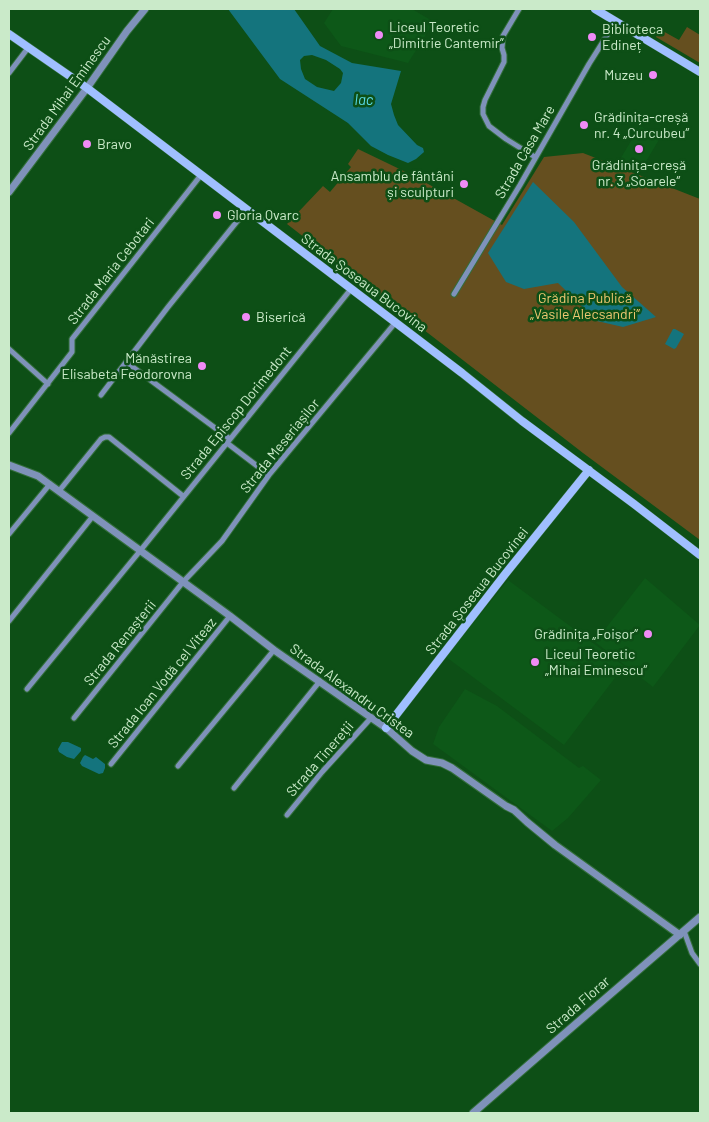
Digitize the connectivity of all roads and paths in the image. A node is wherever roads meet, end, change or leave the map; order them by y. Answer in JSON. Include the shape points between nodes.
{"nodes":[{"id":1,"x":145,"y":9,"type":"edge"},
{"id":2,"x":519,"y":9,"type":"edge"},
{"id":3,"x":595,"y":9,"type":"edge"},
{"id":4,"x":616,"y":21,"type":"junction"},
{"id":5,"x":9,"y":34,"type":"edge"},
{"id":6,"x":28,"y":48,"type":"junction"},
{"id":7,"x":700,"y":72,"type":"edge"},
{"id":8,"x":9,"y":73,"type":"edge"},
{"id":9,"x":87,"y":88,"type":"junction"},
{"id":10,"x":535,"y":157,"type":"junction"},
{"id":11,"x":201,"y":175,"type":"junction"},
{"id":12,"x":9,"y":192,"type":"edge"},
{"id":13,"x":247,"y":209,"type":"junction"},
{"id":14,"x":351,"y":289,"type":"junction"},
{"id":15,"x":454,"y":294,"type":"dead end"},
{"id":16,"x":396,"y":323,"type":"junction"},
{"id":17,"x":9,"y":350,"type":"edge"},
{"id":18,"x":126,"y":362,"type":"junction"},
{"id":19,"x":48,"y":384,"type":"junction"},
{"id":20,"x":101,"y":395,"type":"dead end"},
{"id":21,"x":9,"y":433,"type":"edge"},
{"id":22,"x":228,"y":441,"type":"junction"},
{"id":23,"x":9,"y":465,"type":"edge"},
{"id":24,"x":589,"y":470,"type":"junction"},
{"id":25,"x":268,"y":475,"type":"junction"},
{"id":26,"x":50,"y":484,"type":"junction"},
{"id":27,"x":59,"y":491,"type":"junction"},
{"id":28,"x":183,"y":496,"type":"junction"},
{"id":29,"x":93,"y":516,"type":"junction"},
{"id":30,"x":9,"y":534,"type":"edge"},
{"id":31,"x":140,"y":551,"type":"junction"},
{"id":32,"x":700,"y":555,"type":"edge"},
{"id":33,"x":183,"y":582,"type":"junction"},
{"id":34,"x":230,"y":616,"type":"junction"},
{"id":35,"x":9,"y":621,"type":"edge"},
{"id":36,"x":274,"y":650,"type":"junction"},
{"id":37,"x":320,"y":681,"type":"junction"},
{"id":38,"x":26,"y":689,"type":"dead end"},
{"id":39,"x":74,"y":718,"type":"dead end"},
{"id":40,"x":371,"y":718,"type":"junction"},
{"id":41,"x":386,"y":728,"type":"junction"},
{"id":42,"x":111,"y":764,"type":"dead end"},
{"id":43,"x":178,"y":766,"type":"dead end"},
{"id":44,"x":234,"y":788,"type":"dead end"},
{"id":45,"x":287,"y":815,"type":"dead end"},
{"id":46,"x":700,"y":917,"type":"edge"},
{"id":47,"x":682,"y":933,"type":"junction"},
{"id":48,"x":700,"y":964,"type":"edge"},
{"id":49,"x":473,"y":1113,"type":"edge"}],
"edges":[{"from":1,"to":9,"type":"street","name":"Strada Mihai Eminescu"},
{"from":2,"to":10,"type":"street","via":[[503,36],[504,62],[485,100],[483,114],[489,126]]},
{"from":3,"to":4,"type":"main road"},
{"from":4,"to":7,"type":"main road"},
{"from":4,"to":10,"type":"street","name":"Strada Casa Mare"},
{"from":5,"to":6,"type":"main road","name":"Strada Șoseaua Bucovina"},
{"from":6,"to":8,"type":"street"},
{"from":6,"to":9,"type":"main road","name":"Strada Șoseaua Bucovina"},
{"from":9,"to":11,"type":"main road","name":"Strada Șoseaua Bucovina"},
{"from":9,"to":12,"type":"street","name":"Strada Mihai Eminescu"},
{"from":10,"to":15,"type":"street","name":"Strada Casa Mare"},
{"from":11,"to":13,"type":"main road","name":"Strada Șoseaua Bucovina"},
{"from":11,"to":19,"type":"street","name":"Strada Maria Cebotari","via":[[72,339],[72,352]]},
{"from":13,"to":14,"type":"main road","name":"Strada Șoseaua Bucovina"},
{"from":13,"to":18,"type":"street"},
{"from":14,"to":16,"type":"main road","name":"Strada Șoseaua Bucovina"},
{"from":14,"to":22,"type":"street","name":"Strada Episcop Dorimedont"},
{"from":16,"to":24,"type":"main road","name":"Strada Șoseaua Bucovina"},
{"from":16,"to":25,"type":"street","name":"Strada Meseriașilor"},
{"from":17,"to":19,"type":"street"},
{"from":18,"to":20,"type":"street"},
{"from":18,"to":22,"type":"street"},
{"from":19,"to":21,"type":"street","name":"Strada Maria Cebotari"},
{"from":22,"to":25,"type":"street"},
{"from":22,"to":28,"type":"street","name":"Strada Episcop Dorimedont"},
{"from":23,"to":26,"type":"street","name":"Strada Alexandru Cristea"},
{"from":24,"to":32,"type":"main road","name":"Strada Șoseaua Bucovina"},
{"from":24,"to":41,"type":"main road","name":"Strada Șoseaua Bucovinei"},
{"from":25,"to":33,"type":"street","name":"Strada Meseriașilor","via":[[222,541]]},
{"from":26,"to":27,"type":"street","name":"Strada Alexandru Cristea"},
{"from":26,"to":30,"type":"street"},
{"from":27,"to":28,"type":"street","via":[[101,439],[109,437]]},
{"from":27,"to":29,"type":"street","name":"Strada Alexandru Cristea"},
{"from":28,"to":31,"type":"street","name":"Strada Episcop Dorimedont"},
{"from":29,"to":31,"type":"street","name":"Strada Alexandru Cristea"},
{"from":29,"to":35,"type":"street"},
{"from":31,"to":33,"type":"street","name":"Strada Alexandru Cristea"},
{"from":31,"to":38,"type":"street","name":"Strada Episcop Dorimedont"},
{"from":33,"to":34,"type":"street","name":"Strada Alexandru Cristea"},
{"from":33,"to":39,"type":"street","name":"Strada Renașterii"},
{"from":34,"to":36,"type":"street","name":"Strada Alexandru Cristea"},
{"from":34,"to":42,"type":"street","name":"Strada Ioan Vodă cel Viteaz"},
{"from":36,"to":37,"type":"street","name":"Strada Alexandru Cristea"},
{"from":36,"to":43,"type":"street"},
{"from":37,"to":40,"type":"street","name":"Strada Alexandru Cristea"},
{"from":37,"to":44,"type":"street"},
{"from":40,"to":41,"type":"street","name":"Strada Alexandru Cristea"},
{"from":40,"to":45,"type":"street","name":"Strada Tinereții"},
{"from":41,"to":47,"type":"street","name":"Strada Alexandru Cristea","via":[[412,752],[452,768],[514,810],[555,845]]},
{"from":46,"to":47,"type":"street","name":"Strada Florar"},
{"from":47,"to":48,"type":"street"},
{"from":47,"to":49,"type":"street","name":"Strada Florar"}]}
